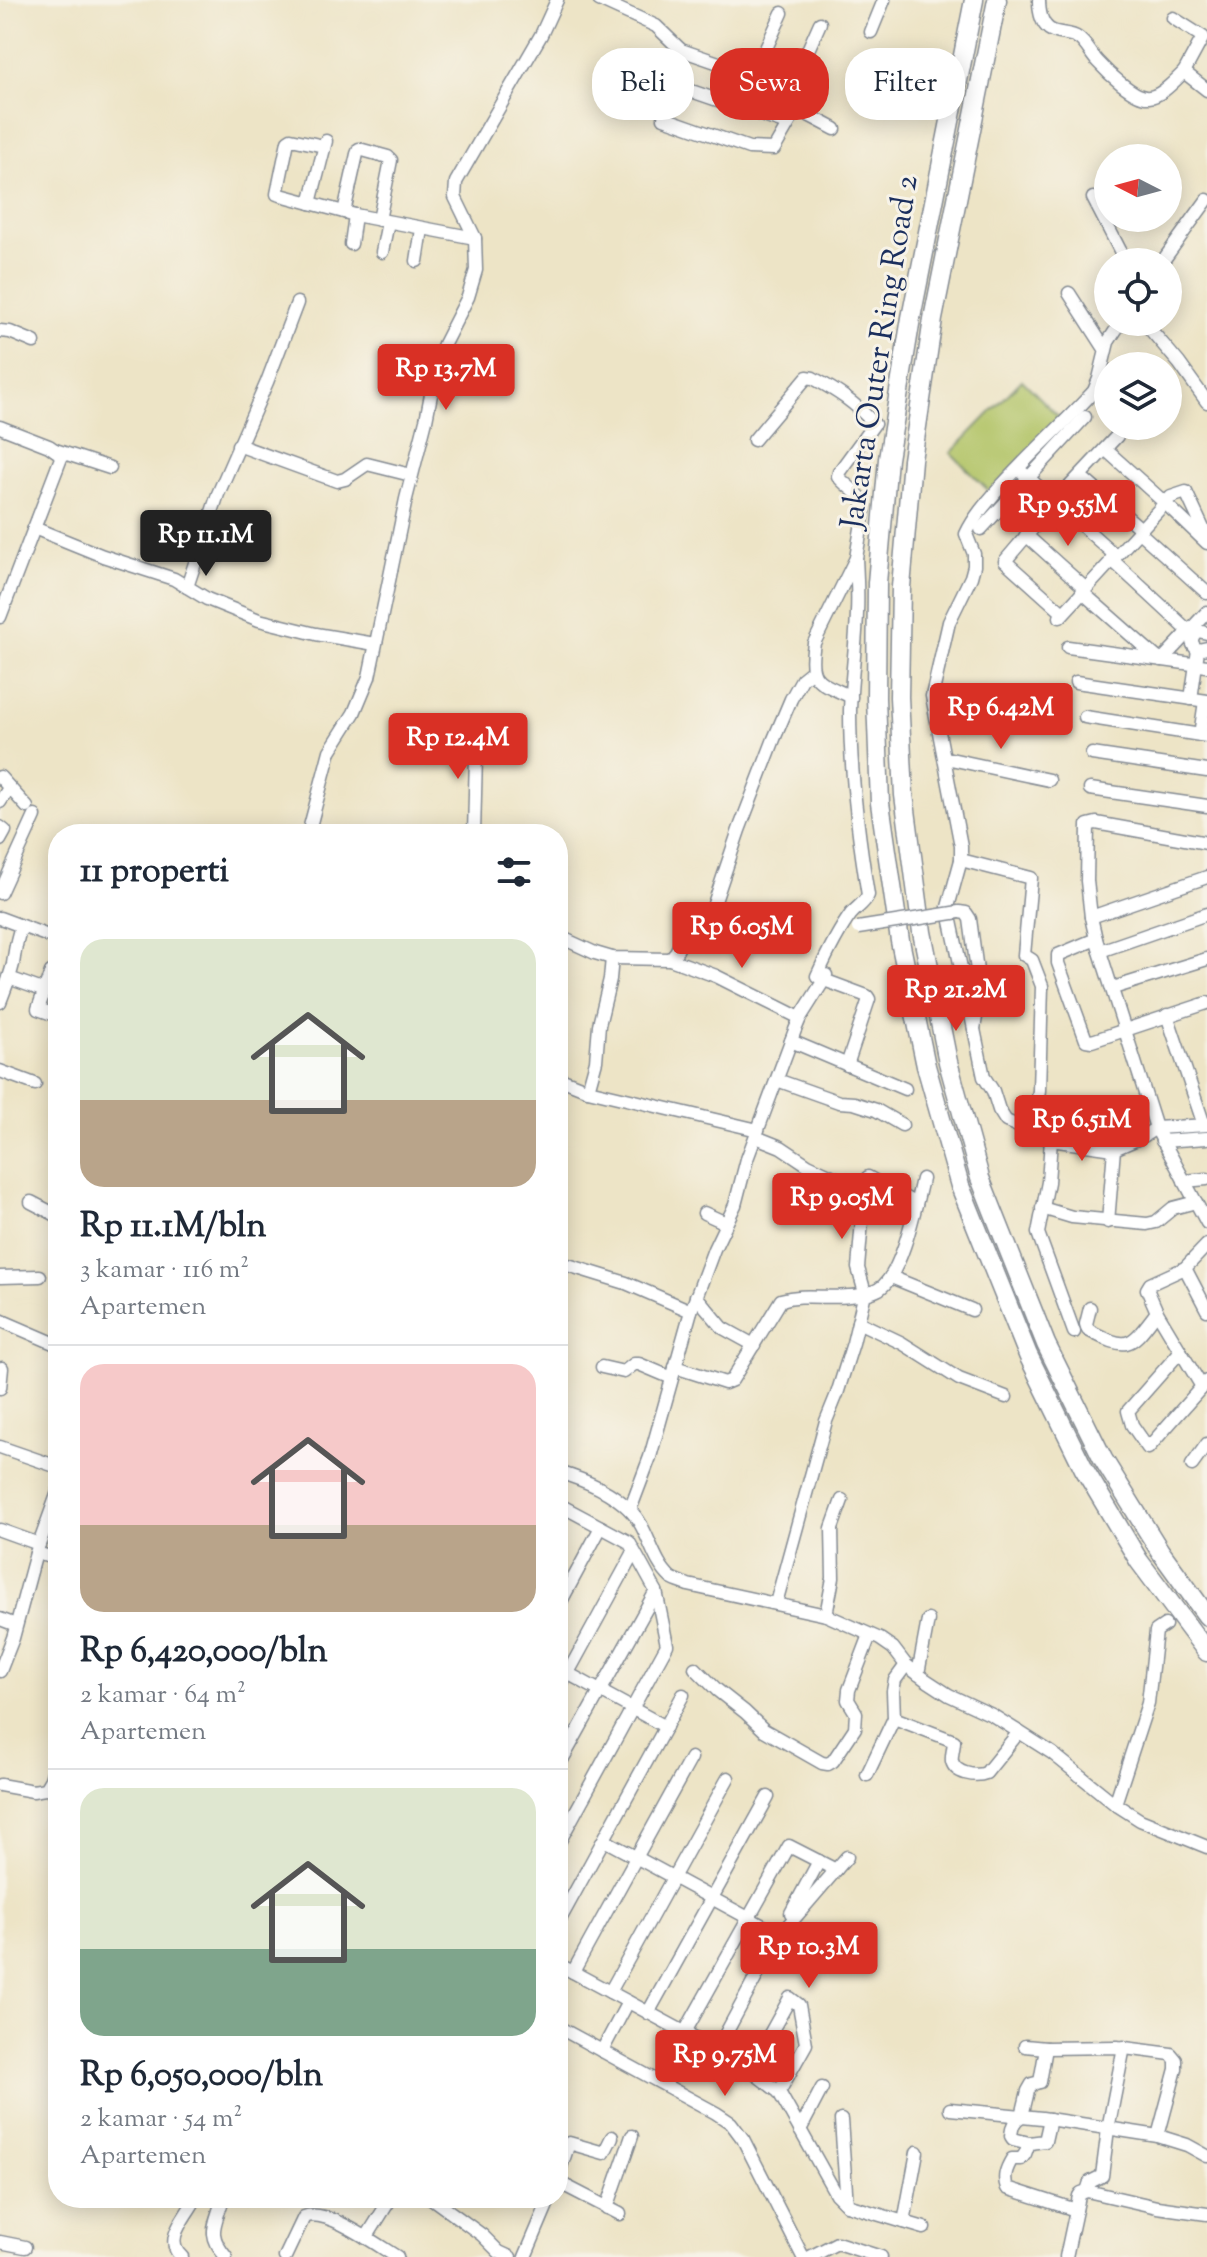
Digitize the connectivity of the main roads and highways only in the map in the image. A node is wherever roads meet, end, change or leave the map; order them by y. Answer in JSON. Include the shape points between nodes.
{"nodes":[{"id":1,"x":974,"y":0,"type":"edge"},
{"id":2,"x":997,"y":0,"type":"edge"},
{"id":3,"x":1207,"y":1616,"type":"edge"},
{"id":4,"x":1207,"y":1652,"type":"edge"}],
"edges":[{"from":1,"to":4,"type":"highway","name":"Jakarta Outer Ring Road 2","via":[[888,459],[877,583],[880,803],[900,941],[926,1066],[960,1186],[1028,1355],[1084,1469],[1139,1561]]},
{"from":2,"to":3,"type":"highway","name":"Jakarta Outer Ring Road 2","via":[[933,319],[912,460],[901,587],[904,795],[922,932],[948,1062],[980,1178],[1046,1344],[1103,1459]]}]}
